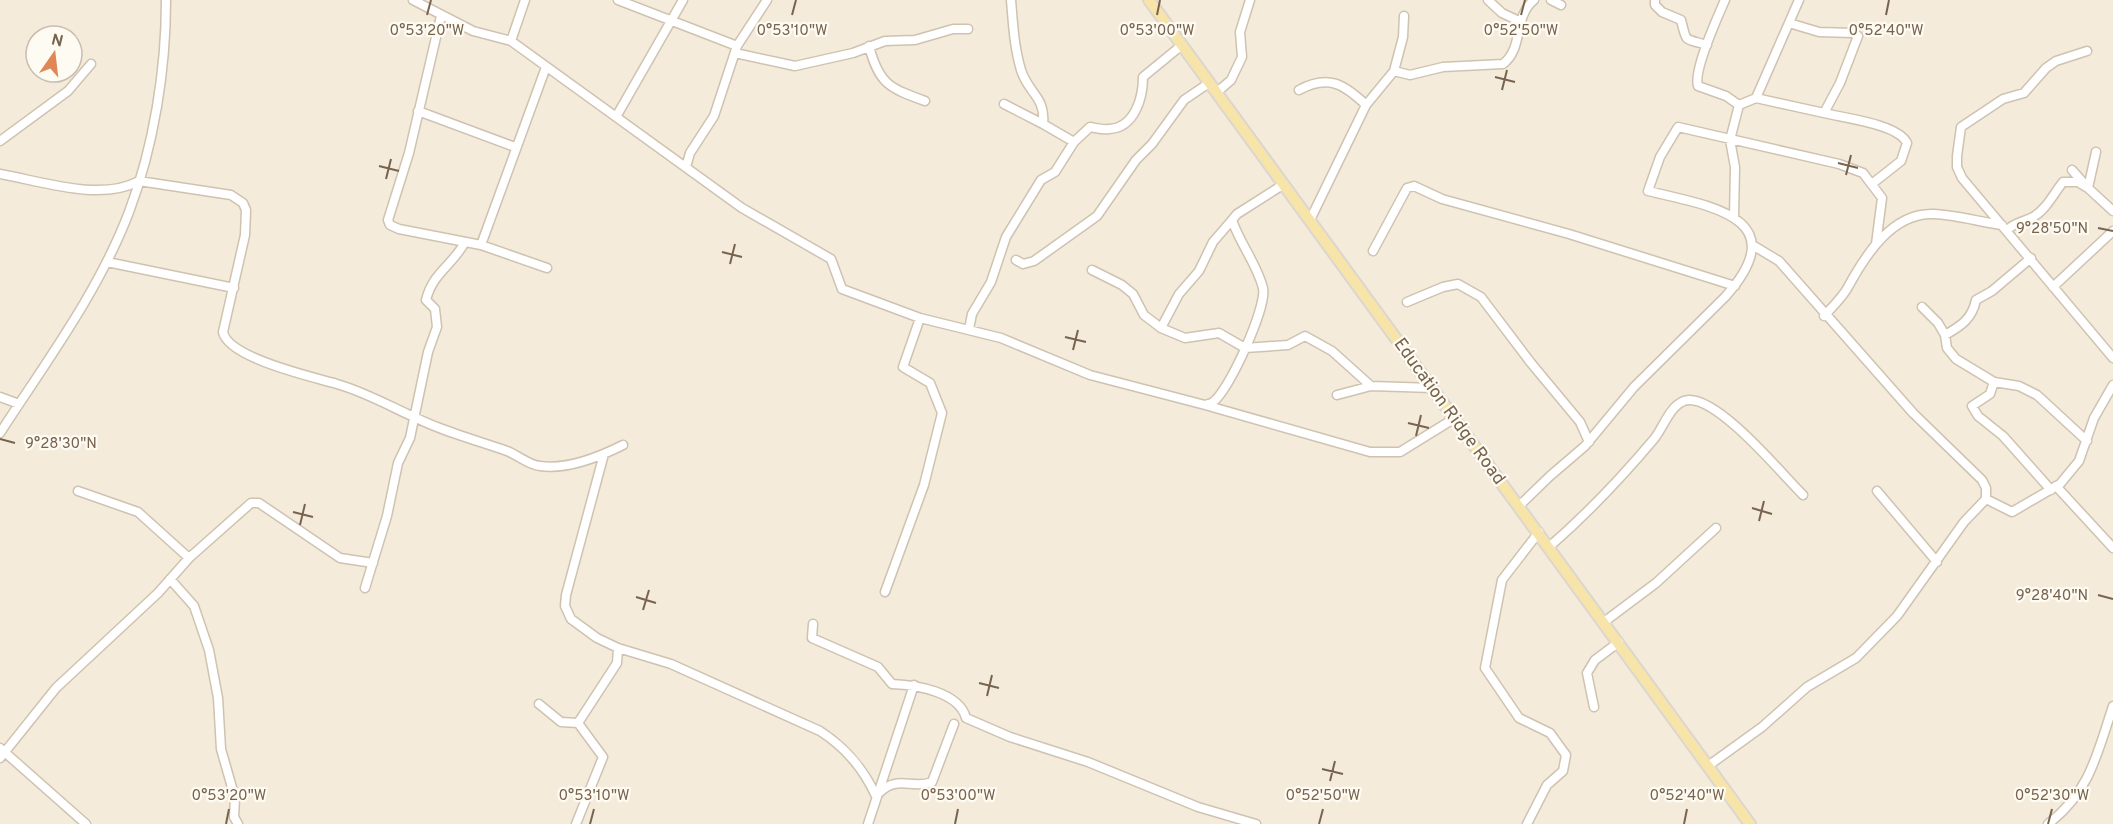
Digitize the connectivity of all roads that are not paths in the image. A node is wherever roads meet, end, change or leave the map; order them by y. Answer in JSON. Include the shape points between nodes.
{"nodes":[{"id":1,"x":413,"y":0,"type":"edge"},
{"id":2,"x":525,"y":0,"type":"edge"},
{"id":3,"x":618,"y":0,"type":"edge"},
{"id":4,"x":683,"y":0,"type":"edge"},
{"id":5,"x":767,"y":0,"type":"edge"},
{"id":6,"x":1011,"y":0,"type":"edge"},
{"id":7,"x":1149,"y":0,"type":"edge"},
{"id":8,"x":1250,"y":0,"type":"edge"},
{"id":9,"x":1488,"y":0,"type":"edge"},
{"id":10,"x":1534,"y":0,"type":"edge"},
{"id":11,"x":1551,"y":0,"type":"edge"},
{"id":12,"x":1655,"y":0,"type":"edge"},
{"id":13,"x":1725,"y":0,"type":"edge"},
{"id":14,"x":1799,"y":0,"type":"edge"},
{"id":15,"x":169,"y":2,"type":"edge"},
{"id":16,"x":1562,"y":6,"type":"dead end"},
{"id":17,"x":441,"y":16,"type":"junction"},
{"id":18,"x":1404,"y":16,"type":"dead end"},
{"id":19,"x":672,"y":19,"type":"junction"},
{"id":20,"x":1519,"y":21,"type":"junction"},
{"id":21,"x":1789,"y":23,"type":"junction"},
{"id":22,"x":968,"y":29,"type":"dead end"},
{"id":23,"x":511,"y":41,"type":"junction"},
{"id":24,"x":1182,"y":45,"type":"junction"},
{"id":25,"x":1707,"y":45,"type":"junction"},
{"id":26,"x":869,"y":46,"type":"junction"},
{"id":27,"x":736,"y":50,"type":"junction"},
{"id":28,"x":2087,"y":51,"type":"dead end"},
{"id":29,"x":91,"y":64,"type":"dead end"},
{"id":30,"x":546,"y":67,"type":"junction"},
{"id":31,"x":1394,"y":71,"type":"junction"},
{"id":32,"x":1209,"y":82,"type":"junction"},
{"id":33,"x":1299,"y":90,"type":"dead end"},
{"id":34,"x":1216,"y":93,"type":"junction"},
{"id":35,"x":1756,"y":98,"type":"junction"},
{"id":36,"x":926,"y":101,"type":"dead end"},
{"id":37,"x":1004,"y":104,"type":"dead end"},
{"id":38,"x":1366,"y":105,"type":"junction"},
{"id":39,"x":1739,"y":105,"type":"junction"},
{"id":40,"x":418,"y":111,"type":"junction"},
{"id":41,"x":1824,"y":113,"type":"junction"},
{"id":42,"x":616,"y":117,"type":"junction"},
{"id":43,"x":1043,"y":124,"type":"junction"},
{"id":44,"x":1730,"y":140,"type":"junction"},
{"id":45,"x":0,"y":141,"type":"edge"},
{"id":46,"x":1074,"y":142,"type":"junction"},
{"id":47,"x":515,"y":147,"type":"junction"},
{"id":48,"x":2096,"y":152,"type":"dead end"},
{"id":49,"x":686,"y":167,"type":"junction"},
{"id":50,"x":2072,"y":170,"type":"dead end"},
{"id":51,"x":0,"y":174,"type":"edge"},
{"id":52,"x":139,"y":181,"type":"junction"},
{"id":53,"x":1873,"y":183,"type":"junction"},
{"id":54,"x":1284,"y":184,"type":"junction"},
{"id":55,"x":2088,"y":188,"type":"junction"},
{"id":56,"x":2113,"y":211,"type":"edge"},
{"id":57,"x":1734,"y":218,"type":"junction"},
{"id":58,"x":1232,"y":220,"type":"junction"},
{"id":59,"x":1310,"y":220,"type":"junction"},
{"id":60,"x":2005,"y":228,"type":"junction"},
{"id":61,"x":2113,"y":231,"type":"edge"},
{"id":62,"x":465,"y":242,"type":"junction"},
{"id":63,"x":1876,"y":244,"type":"junction"},
{"id":64,"x":480,"y":245,"type":"junction"},
{"id":65,"x":1754,"y":246,"type":"junction"},
{"id":66,"x":1373,"y":251,"type":"dead end"},
{"id":67,"x":2031,"y":258,"type":"junction"},
{"id":68,"x":1016,"y":260,"type":"dead end"},
{"id":69,"x":106,"y":262,"type":"junction"},
{"id":70,"x":547,"y":268,"type":"dead end"},
{"id":71,"x":1092,"y":270,"type":"dead end"},
{"id":72,"x":1736,"y":286,"type":"junction"},
{"id":73,"x":2053,"y":287,"type":"junction"},
{"id":74,"x":234,"y":288,"type":"junction"},
{"id":75,"x":1407,"y":302,"type":"dead end"},
{"id":76,"x":1922,"y":307,"type":"dead end"},
{"id":77,"x":1824,"y":316,"type":"junction"},
{"id":78,"x":920,"y":318,"type":"junction"},
{"id":79,"x":1161,"y":328,"type":"junction"},
{"id":80,"x":969,"y":329,"type":"junction"},
{"id":81,"x":1945,"y":335,"type":"junction"},
{"id":82,"x":1245,"y":348,"type":"junction"},
{"id":83,"x":2113,"y":358,"type":"edge"},
{"id":84,"x":1994,"y":382,"type":"junction"},
{"id":85,"x":2113,"y":385,"type":"edge"},
{"id":86,"x":1371,"y":386,"type":"junction"},
{"id":87,"x":1433,"y":388,"type":"junction"},
{"id":88,"x":1337,"y":395,"type":"dead end"},
{"id":89,"x":0,"y":397,"type":"edge"},
{"id":90,"x":19,"y":404,"type":"junction"},
{"id":91,"x":1205,"y":405,"type":"junction"},
{"id":92,"x":413,"y":417,"type":"junction"},
{"id":93,"x":1455,"y":418,"type":"junction"},
{"id":94,"x":0,"y":433,"type":"edge"},
{"id":95,"x":2087,"y":441,"type":"junction"},
{"id":96,"x":1589,"y":442,"type":"junction"},
{"id":97,"x":622,"y":445,"type":"dead end"},
{"id":98,"x":604,"y":454,"type":"junction"},
{"id":99,"x":2054,"y":488,"type":"junction"},
{"id":100,"x":1877,"y":490,"type":"dead end"},
{"id":101,"x":78,"y":491,"type":"dead end"},
{"id":102,"x":1803,"y":495,"type":"dead end"},
{"id":103,"x":1986,"y":499,"type":"junction"},
{"id":104,"x":1520,"y":506,"type":"junction"},
{"id":105,"x":1716,"y":528,"type":"dead end"},
{"id":106,"x":1539,"y":532,"type":"junction"},
{"id":107,"x":2113,"y":532,"type":"edge"},
{"id":108,"x":2106,"y":541,"type":"junction"},
{"id":109,"x":1550,"y":547,"type":"junction"},
{"id":110,"x":2113,"y":548,"type":"edge"},
{"id":111,"x":189,"y":558,"type":"junction"},
{"id":112,"x":1937,"y":562,"type":"junction"},
{"id":113,"x":373,"y":563,"type":"junction"},
{"id":114,"x":170,"y":579,"type":"junction"},
{"id":115,"x":365,"y":588,"type":"dead end"},
{"id":116,"x":885,"y":592,"type":"dead end"},
{"id":117,"x":1604,"y":622,"type":"junction"},
{"id":118,"x":813,"y":624,"type":"dead end"},
{"id":119,"x":1619,"y":642,"type":"junction"},
{"id":120,"x":618,"y":648,"type":"junction"},
{"id":121,"x":637,"y":653,"type":"junction"},
{"id":122,"x":617,"y":663,"type":"junction"},
{"id":123,"x":914,"y":685,"type":"junction"},
{"id":124,"x":539,"y":704,"type":"dead end"},
{"id":125,"x":2113,"y":706,"type":"edge"},
{"id":126,"x":1594,"y":707,"type":"dead end"},
{"id":127,"x":578,"y":723,"type":"junction"},
{"id":128,"x":954,"y":724,"type":"dead end"},
{"id":129,"x":2,"y":753,"type":"edge"},
{"id":130,"x":1708,"y":766,"type":"junction"},
{"id":131,"x":876,"y":796,"type":"junction"},
{"id":132,"x":86,"y":824,"type":"edge"},
{"id":133,"x":238,"y":824,"type":"edge"},
{"id":134,"x":576,"y":824,"type":"edge"},
{"id":135,"x":868,"y":824,"type":"edge"},
{"id":136,"x":1256,"y":824,"type":"edge"},
{"id":137,"x":1527,"y":824,"type":"edge"},
{"id":138,"x":1750,"y":824,"type":"edge"},
{"id":139,"x":2048,"y":824,"type":"edge"}],
"edges":[{"from":1,"to":17,"type":"street"},
{"from":2,"to":23,"type":"street"},
{"from":3,"to":19,"type":"street"},
{"from":4,"to":19,"type":"street"},
{"from":5,"to":27,"type":"street"},
{"from":6,"to":43,"type":"street","via":[[1020,68],[1044,109]]},
{"from":7,"to":24,"type":"main road","name":"Education Ridge Road"},
{"from":8,"to":34,"type":"street","via":[[1240,32],[1242,57],[1231,80]]},
{"from":9,"to":20,"type":"street"},
{"from":10,"to":20,"type":"street"},
{"from":11,"to":16,"type":"street"},
{"from":12,"to":25,"type":"street","via":[[1662,12],[1681,20],[1687,39]]},
{"from":13,"to":25,"type":"street"},
{"from":14,"to":21,"type":"street"},
{"from":15,"to":52,"type":"street","via":[[151,135]]},
{"from":17,"to":23,"type":"street"},
{"from":17,"to":40,"type":"street"},
{"from":18,"to":31,"type":"street"},
{"from":19,"to":27,"type":"street"},
{"from":19,"to":42,"type":"street"},
{"from":20,"to":31,"type":"street","via":[[1513,52],[1503,64],[1443,67],[1410,75]]},
{"from":21,"to":35,"type":"street"},
{"from":21,"to":41,"type":"street","via":[[1858,36]]},
{"from":22,"to":26,"type":"street"},
{"from":23,"to":30,"type":"street"},
{"from":24,"to":32,"type":"main road","name":"Education Ridge Road"},
{"from":24,"to":46,"type":"street","via":[[1143,77],[1139,106],[1129,119],[1109,130],[1090,127]]},
{"from":25,"to":39,"type":"street","via":[[1696,80],[1698,86]]},
{"from":26,"to":27,"type":"street","via":[[795,66]]},
{"from":26,"to":36,"type":"street","via":[[875,70],[883,81]]},
{"from":27,"to":49,"type":"street","via":[[714,116],[690,153]]},
{"from":28,"to":60,"type":"street","via":[[2056,61],[2024,93],[2003,99],[1961,127],[1957,167]]},
{"from":29,"to":45,"type":"street","via":[[68,91]]},
{"from":30,"to":42,"type":"street"},
{"from":30,"to":47,"type":"street"},
{"from":31,"to":38,"type":"street"},
{"from":32,"to":34,"type":"main road","name":"Education Ridge Road"},
{"from":32,"to":68,"type":"street","via":[[1184,99],[1097,216],[1034,261],[1023,264]]},
{"from":33,"to":38,"type":"street","via":[[1321,81],[1338,84]]},
{"from":34,"to":54,"type":"main road","name":"Education Ridge Road"},
{"from":35,"to":39,"type":"street"},
{"from":35,"to":41,"type":"street"},
{"from":37,"to":43,"type":"street"},
{"from":38,"to":59,"type":"street"},
{"from":39,"to":44,"type":"street"},
{"from":40,"to":47,"type":"street"},
{"from":40,"to":62,"type":"street","via":[[388,220],[399,229]]},
{"from":41,"to":53,"type":"street","via":[[1892,129],[1904,136],[1907,143],[1901,161]]},
{"from":42,"to":49,"type":"street"},
{"from":43,"to":46,"type":"street"},
{"from":44,"to":53,"type":"street","via":[[1854,168]]},
{"from":44,"to":57,"type":"street","via":[[1735,167]]},
{"from":44,"to":57,"type":"street","via":[[1678,127],[1660,157],[1648,191]]},
{"from":46,"to":80,"type":"street","via":[[1056,172],[1041,180],[1006,237]]},
{"from":47,"to":64,"type":"street"},
{"from":48,"to":55,"type":"street"},
{"from":49,"to":78,"type":"street","via":[[742,208],[831,259],[842,289]]},
{"from":50,"to":55,"type":"street"},
{"from":51,"to":52,"type":"street","via":[[85,189],[126,188]]},
{"from":52,"to":69,"type":"street"},
{"from":52,"to":74,"type":"street","via":[[231,195],[243,203],[247,225]]},
{"from":53,"to":63,"type":"street","via":[[1882,198]]},
{"from":54,"to":58,"type":"street"},
{"from":54,"to":59,"type":"main road","name":"Education Ridge Road"},
{"from":55,"to":56,"type":"street"},
{"from":55,"to":60,"type":"street","via":[[2078,182],[2063,182],[2033,217]]},
{"from":57,"to":65,"type":"street","via":[[1746,227]]},
{"from":58,"to":79,"type":"street","via":[[1213,242],[1199,271],[1179,294]]},
{"from":58,"to":82,"type":"street","via":[[1264,291],[1261,311]]},
{"from":59,"to":87,"type":"main road","name":"Education Ridge Road"},
{"from":60,"to":63,"type":"street","via":[[1932,214],[1918,215],[1890,229]]},
{"from":60,"to":67,"type":"street"},
{"from":61,"to":73,"type":"street"},
{"from":62,"to":64,"type":"street"},
{"from":62,"to":92,"type":"street","via":[[429,287],[426,300],[435,309],[437,327]]},
{"from":63,"to":77,"type":"street"},
{"from":64,"to":70,"type":"street"},
{"from":65,"to":72,"type":"street"},
{"from":65,"to":77,"type":"street","via":[[1779,261]]},
{"from":66,"to":72,"type":"street","via":[[1407,188],[1414,186],[1442,199]]},
{"from":67,"to":73,"type":"street"},
{"from":67,"to":81,"type":"street","via":[[1976,300],[1973,313],[1962,326]]},
{"from":69,"to":74,"type":"street"},
{"from":69,"to":90,"type":"street"},
{"from":71,"to":79,"type":"street","via":[[1122,285],[1144,315]]},
{"from":72,"to":96,"type":"street","via":[[1634,387]]},
{"from":73,"to":83,"type":"street"},
{"from":74,"to":92,"type":"street","via":[[224,336],[246,353],[284,369],[365,393]]},
{"from":75,"to":96,"type":"street","via":[[1443,286],[1458,284],[1481,297],[1580,422]]},
{"from":76,"to":81,"type":"street"},
{"from":77,"to":103,"type":"street","via":[[1912,413],[1982,480]]},
{"from":78,"to":80,"type":"street"},
{"from":78,"to":116,"type":"street","via":[[903,367],[930,383],[942,413],[924,485]]},
{"from":79,"to":82,"type":"street","via":[[1185,338],[1219,333]]},
{"from":80,"to":91,"type":"street","via":[[1090,375]]},
{"from":81,"to":84,"type":"street","via":[[1947,348],[1956,359]]},
{"from":82,"to":86,"type":"street","via":[[1274,347],[1305,336],[1351,366]]},
{"from":82,"to":91,"type":"street","via":[[1220,395]]},
{"from":84,"to":95,"type":"street","via":[[2019,386],[2037,395]]},
{"from":84,"to":99,"type":"street","via":[[1989,394],[1972,406],[1977,416],[2003,436]]},
{"from":85,"to":95,"type":"street","via":[[2098,409]]},
{"from":86,"to":87,"type":"street"},
{"from":86,"to":88,"type":"street"},
{"from":87,"to":93,"type":"main road","name":"Education Ridge Road"},
{"from":89,"to":90,"type":"street"},
{"from":90,"to":94,"type":"street"},
{"from":91,"to":93,"type":"street","via":[[1370,452],[1400,452]]},
{"from":92,"to":98,"type":"street","via":[[513,453],[536,466],[552,468]]},
{"from":92,"to":113,"type":"street"},
{"from":93,"to":104,"type":"main road","name":"Education Ridge Road"},
{"from":95,"to":99,"type":"street","via":[[2082,457]]},
{"from":96,"to":104,"type":"street"},
{"from":97,"to":98,"type":"street"},
{"from":98,"to":120,"type":"street","via":[[565,606],[577,624]]},
{"from":99,"to":103,"type":"street","via":[[2012,512]]},
{"from":99,"to":108,"type":"street"},
{"from":100,"to":112,"type":"street"},
{"from":101,"to":111,"type":"street","via":[[138,512]]},
{"from":102,"to":109,"type":"street","via":[[1725,415],[1705,403],[1690,400],[1674,408],[1655,438],[1590,510]]},
{"from":103,"to":112,"type":"street","via":[[1964,522]]},
{"from":104,"to":106,"type":"main road","name":"Education Ridge Road"},
{"from":105,"to":117,"type":"street","via":[[1656,583]]},
{"from":106,"to":109,"type":"main road","name":"Education Ridge Road"},
{"from":106,"to":137,"type":"street","via":[[1502,580],[1485,668],[1519,718],[1550,733],[1566,755],[1563,771],[1547,785]]},
{"from":107,"to":108,"type":"street"},
{"from":108,"to":110,"type":"street"},
{"from":109,"to":117,"type":"main road","name":"Education Ridge Road"},
{"from":111,"to":113,"type":"street","via":[[251,503],[260,503],[340,558]]},
{"from":111,"to":114,"type":"street"},
{"from":112,"to":130,"type":"street","via":[[1898,616],[1856,658],[1807,687],[1762,727]]},
{"from":113,"to":115,"type":"street"},
{"from":114,"to":129,"type":"street","via":[[56,688]]},
{"from":114,"to":133,"type":"street","via":[[194,606],[209,650],[218,698],[221,749]]},
{"from":117,"to":119,"type":"main road","name":"Education Ridge Road"},
{"from":118,"to":123,"type":"street","via":[[812,638],[878,667],[892,684]]},
{"from":119,"to":126,"type":"street","via":[[1595,660],[1587,673]]},
{"from":119,"to":130,"type":"main road","name":"Education Ridge Road"},
{"from":120,"to":121,"type":"street"},
{"from":120,"to":122,"type":"street"},
{"from":121,"to":122,"type":"street"},
{"from":121,"to":131,"type":"street","via":[[671,664],[820,731],[855,761]]},
{"from":122,"to":127,"type":"street"},
{"from":123,"to":131,"type":"street"},
{"from":123,"to":136,"type":"street","via":[[956,701],[966,718],[1010,737],[1088,762],[1198,807]]},
{"from":124,"to":127,"type":"street","via":[[561,722]]},
{"from":125,"to":139,"type":"street","via":[[2076,800]]},
{"from":127,"to":134,"type":"street","via":[[603,757]]},
{"from":128,"to":131,"type":"street","via":[[932,782],[891,784]]},
{"from":129,"to":132,"type":"street"},
{"from":130,"to":138,"type":"main road","name":"Education Ridge Road"},
{"from":131,"to":135,"type":"street"}]}
